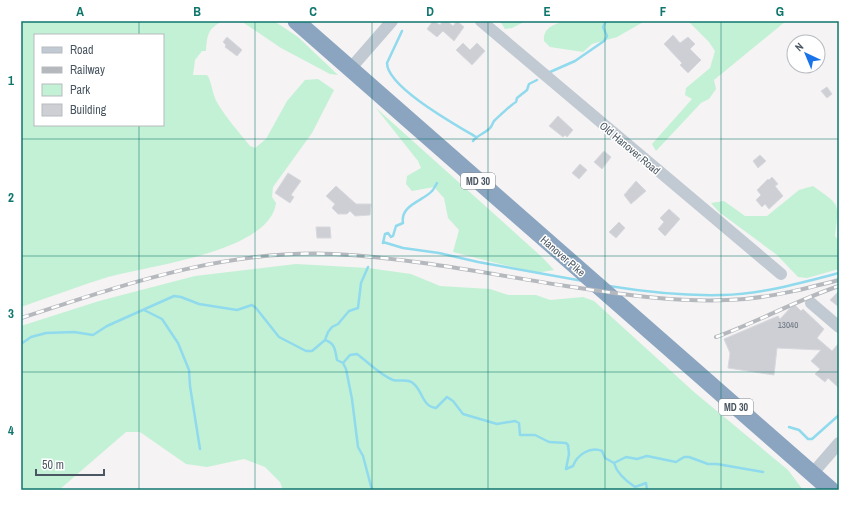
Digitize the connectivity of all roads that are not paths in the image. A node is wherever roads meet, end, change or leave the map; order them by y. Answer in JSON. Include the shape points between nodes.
{"nodes":[{"id":1,"x":296,"y":21,"type":"edge"},
{"id":2,"x":392,"y":21,"type":"edge"},
{"id":3,"x":481,"y":21,"type":"edge"},
{"id":4,"x":350,"y":69,"type":"junction"},
{"id":5,"x":781,"y":274,"type":"dead end"},
{"id":6,"x":811,"y":303,"type":"dead end"},
{"id":7,"x":838,"y":323,"type":"edge"},
{"id":8,"x":839,"y":443,"type":"edge"},
{"id":9,"x":812,"y":474,"type":"junction"},
{"id":10,"x":831,"y":490,"type":"edge"}],
"edges":[{"from":1,"to":4,"type":"highway","name":"Hanover Pike","number":"MD 30"},
{"from":2,"to":4,"type":"street"},
{"from":3,"to":5,"type":"street","name":"Old Hanover Road"},
{"from":4,"to":9,"type":"highway","name":"Hanover Pike","number":"MD 30"},
{"from":6,"to":7,"type":"street"},
{"from":8,"to":9,"type":"street"},
{"from":9,"to":10,"type":"highway","name":"Hanover Pike","number":"MD 30"}]}
